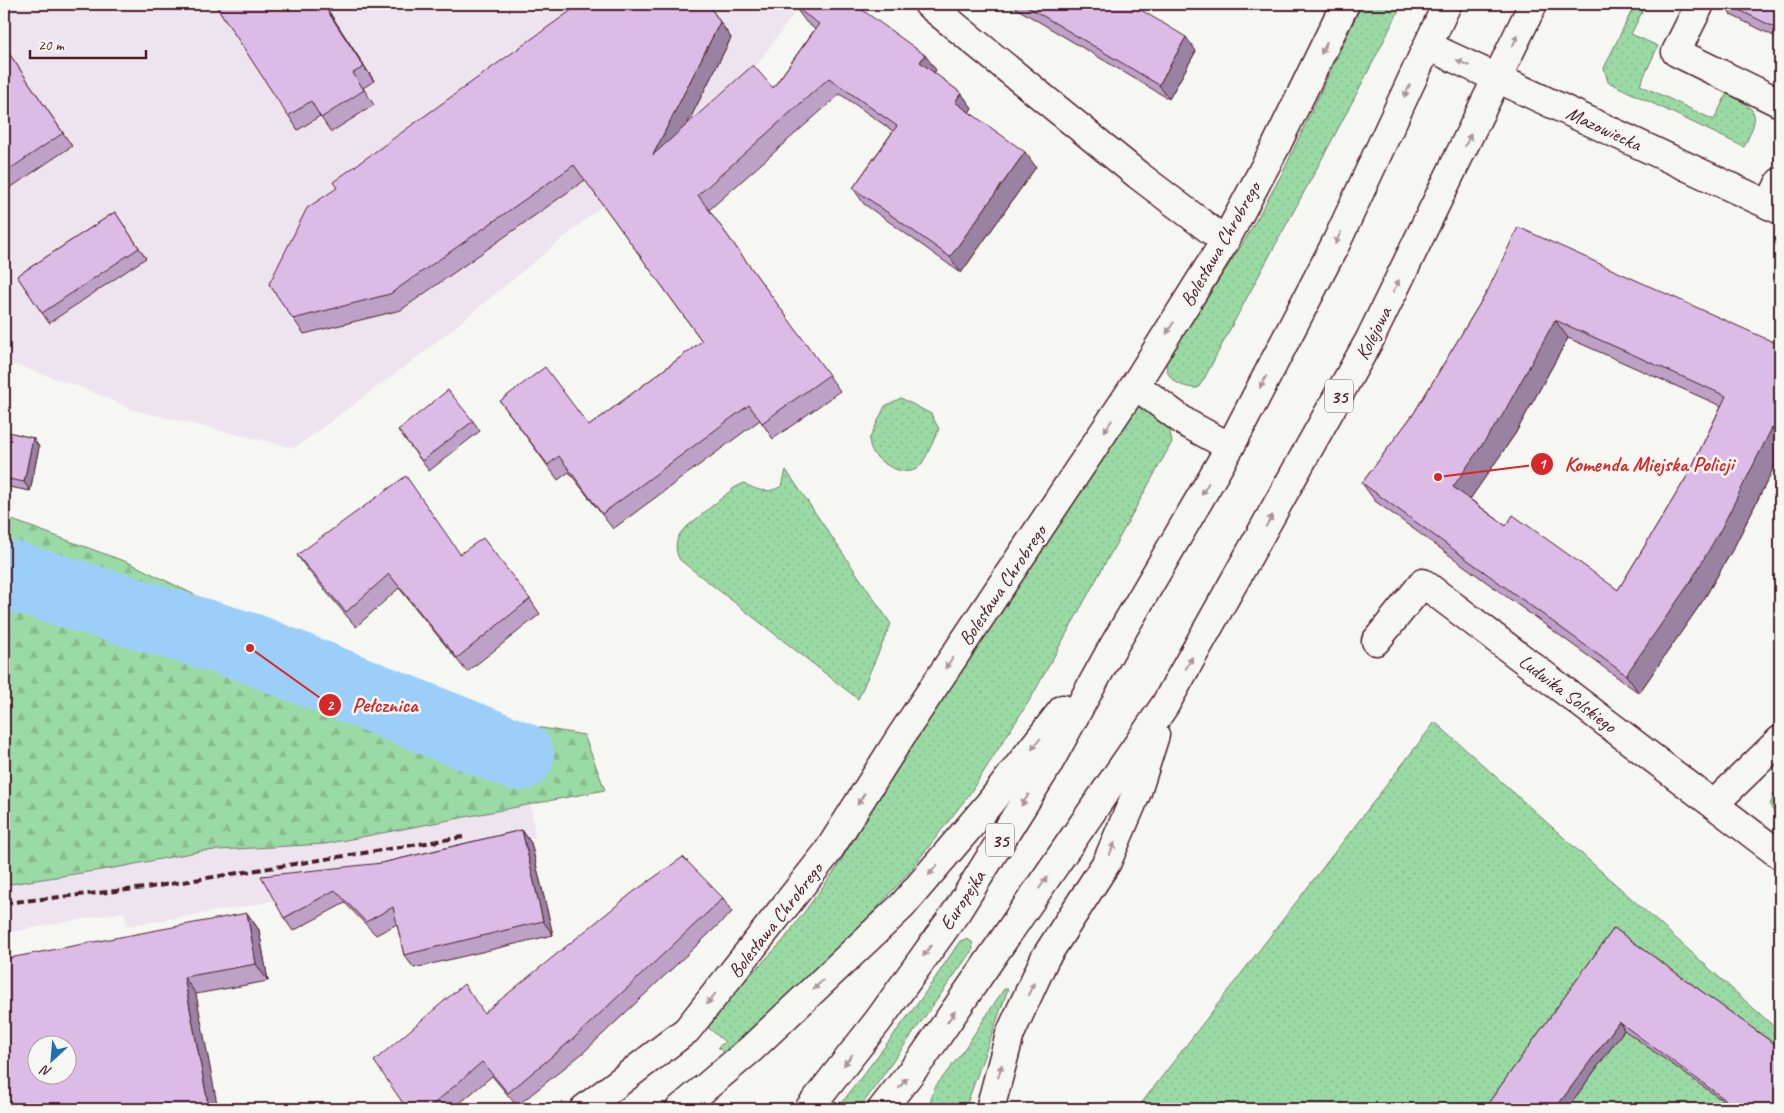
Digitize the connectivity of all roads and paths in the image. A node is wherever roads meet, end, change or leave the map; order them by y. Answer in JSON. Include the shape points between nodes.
{"nodes":[{"id":1,"x":928,"y":4,"type":"edge"},
{"id":2,"x":1345,"y":4,"type":"edge"},
{"id":3,"x":1447,"y":4,"type":"edge"},
{"id":4,"x":1533,"y":4,"type":"edge"},
{"id":5,"x":1700,"y":4,"type":"edge"},
{"id":6,"x":1428,"y":46,"type":"junction"},
{"id":7,"x":1497,"y":79,"type":"junction"},
{"id":8,"x":1780,"y":103,"type":"edge"},
{"id":9,"x":1776,"y":199,"type":"edge"},
{"id":10,"x":1225,"y":241,"type":"junction"},
{"id":11,"x":1135,"y":386,"type":"junction"},
{"id":12,"x":1230,"y":447,"type":"junction"},
{"id":13,"x":1376,"y":641,"type":"dead end"},
{"id":14,"x":1110,"y":652,"type":"junction"},
{"id":15,"x":1165,"y":705,"type":"junction"},
{"id":16,"x":1780,"y":740,"type":"edge"},
{"id":17,"x":1714,"y":804,"type":"junction"},
{"id":18,"x":1780,"y":855,"type":"edge"},
{"id":19,"x":584,"y":1109,"type":"edge"},
{"id":20,"x":680,"y":1109,"type":"edge"},
{"id":21,"x":809,"y":1109,"type":"edge"},
{"id":22,"x":882,"y":1109,"type":"edge"},
{"id":23,"x":990,"y":1109,"type":"edge"}],
"edges":[{"from":1,"to":10,"type":"main road","via":[[1138,175]]},
{"from":2,"to":10,"type":"main road","name":"Bolesława Chrobrego","one_way":true,"via":[[1276,146]]},
{"from":3,"to":6,"type":"main road","number":"35"},
{"from":7,"to":4,"type":"main road","name":"Kolejowa","number":"35","one_way":true},
{"from":5,"to":8,"type":"main road","via":[[1676,52]]},
{"from":7,"to":6,"type":"main road","name":"Mazowiecka","one_way":true},
{"from":6,"to":12,"type":"main road","number":"35","one_way":true,"via":[[1337,241]]},
{"from":7,"to":9,"type":"main road","name":"Mazowiecka"},
{"from":15,"to":7,"type":"main road","name":"Kolejowa","number":"35","one_way":true,"via":[[1370,339]]},
{"from":10,"to":11,"type":"main road","name":"Bolesława Chrobrego","one_way":true},
{"from":11,"to":12,"type":"main road","via":[[1166,410]]},
{"from":11,"to":19,"type":"main road","name":"Bolesława Chrobrego","one_way":true,"via":[[901,736],[827,853],[687,1030]]},
{"from":12,"to":14,"type":"main road","number":"35","one_way":true},
{"from":13,"to":17,"type":"main road","name":"Ludwika Solskiego","via":[[1423,583]]},
{"from":14,"to":20,"type":"main road","one_way":true,"via":[[989,804],[902,906],[750,1049]]},
{"from":14,"to":21,"type":"main road","name":"Europejka","number":"35","one_way":true,"via":[[1046,768],[957,911],[878,1021]]},
{"from":22,"to":15,"type":"main road","number":"35","one_way":true,"via":[[923,1057]]},
{"from":23,"to":15,"type":"main road","one_way":true,"via":[[1010,1034],[1045,958],[1107,862],[1137,792]]},
{"from":16,"to":17,"type":"main road"},
{"from":17,"to":18,"type":"main road","name":"Ludwika Solskiego"}]}
